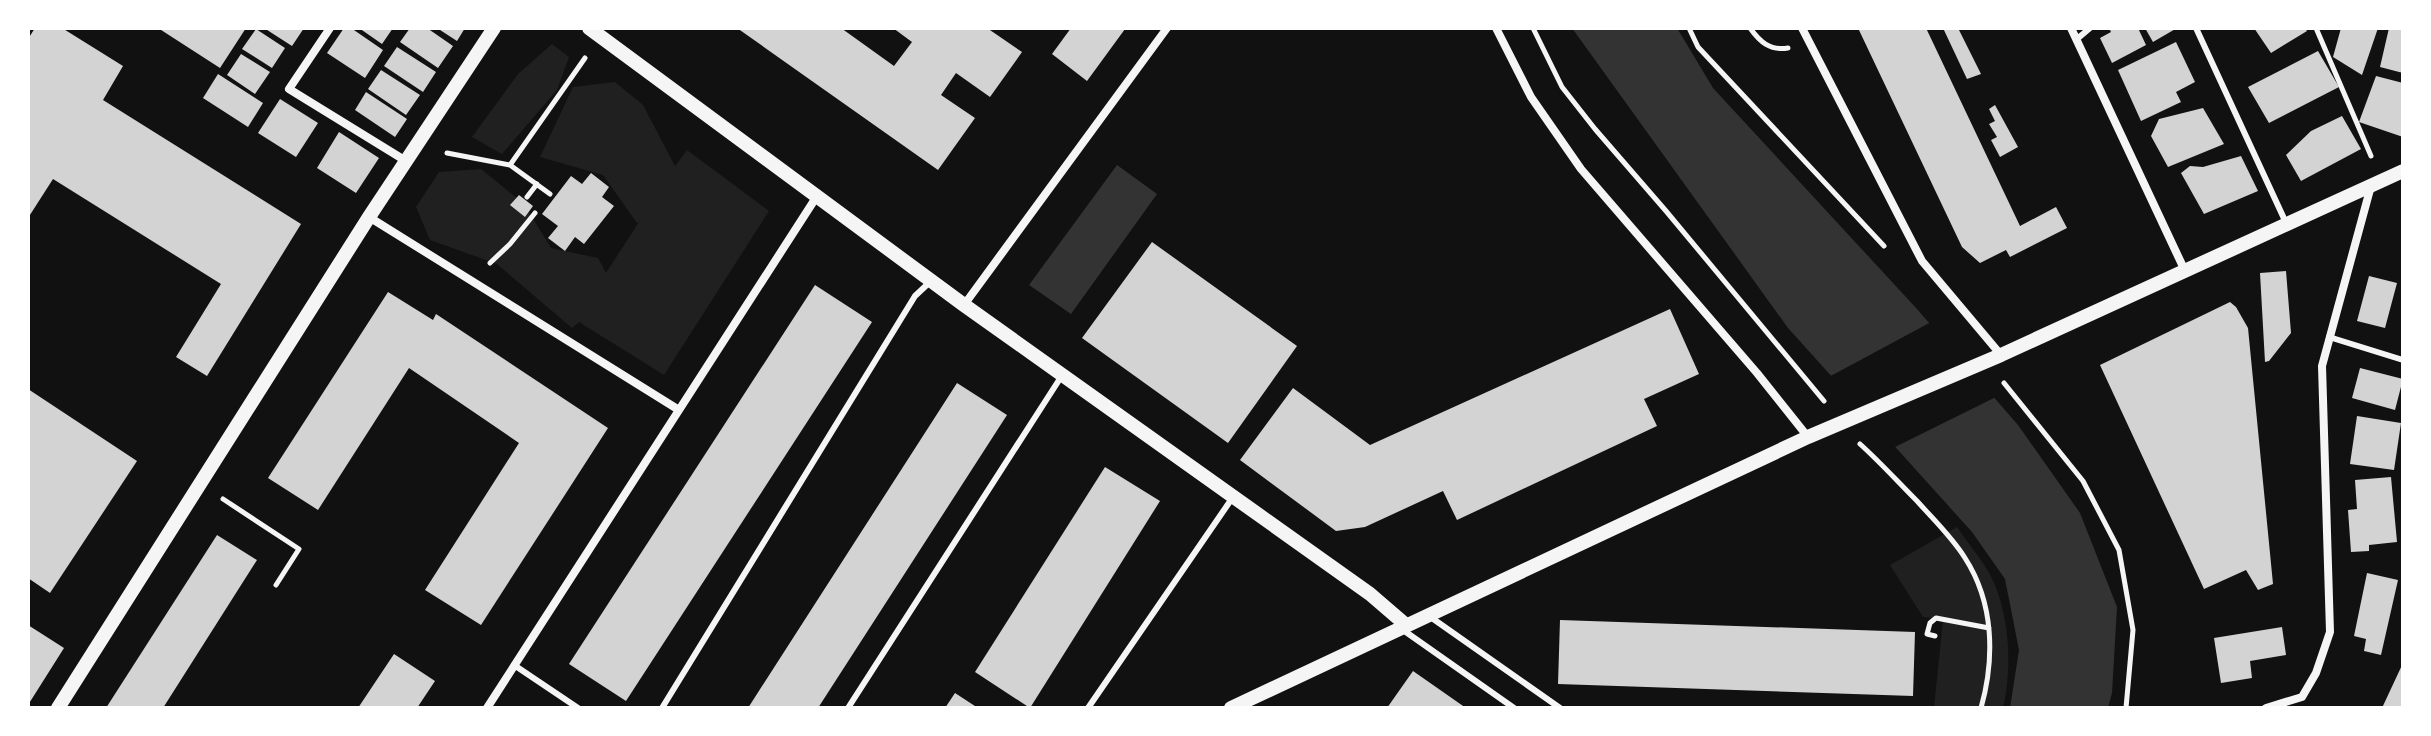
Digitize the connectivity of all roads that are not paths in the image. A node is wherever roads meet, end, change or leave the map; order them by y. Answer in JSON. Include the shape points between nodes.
{"nodes":[{"id":1,"x":330,"y":28,"type":"edge"},
{"id":2,"x":494,"y":28,"type":"edge"},
{"id":3,"x":589,"y":28,"type":"edge"},
{"id":4,"x":1167,"y":28,"type":"edge"},
{"id":5,"x":1496,"y":28,"type":"edge"},
{"id":6,"x":1802,"y":28,"type":"edge"},
{"id":7,"x":2071,"y":28,"type":"edge"},
{"id":8,"x":2090,"y":28,"type":"edge"},
{"id":9,"x":2196,"y":28,"type":"edge"},
{"id":10,"x":2077,"y":39,"type":"junction"},
{"id":11,"x":406,"y":161,"type":"junction"},
{"id":12,"x":2403,"y":171,"type":"edge"},
{"id":13,"x":2376,"y":183,"type":"junction"},
{"id":14,"x":817,"y":196,"type":"junction"},
{"id":15,"x":369,"y":217,"type":"junction"},
{"id":16,"x":2287,"y":225,"type":"junction"},
{"id":17,"x":2185,"y":271,"type":"junction"},
{"id":18,"x":931,"y":281,"type":"junction"},
{"id":19,"x":964,"y":305,"type":"junction"},
{"id":20,"x":2329,"y":337,"type":"junction"},
{"id":21,"x":2001,"y":355,"type":"junction"},
{"id":22,"x":2403,"y":360,"type":"edge"},
{"id":23,"x":1063,"y":374,"type":"junction"},
{"id":24,"x":679,"y":410,"type":"junction"},
{"id":25,"x":1808,"y":437,"type":"junction"},
{"id":26,"x":1234,"y":496,"type":"junction"},
{"id":27,"x":1428,"y":615,"type":"junction"},
{"id":28,"x":1403,"y":626,"type":"junction"},
{"id":29,"x":514,"y":665,"type":"junction"},
{"id":30,"x":58,"y":708,"type":"edge"},
{"id":31,"x":487,"y":708,"type":"edge"},
{"id":32,"x":578,"y":708,"type":"edge"},
{"id":33,"x":662,"y":708,"type":"edge"},
{"id":34,"x":848,"y":708,"type":"edge"},
{"id":35,"x":1088,"y":708,"type":"edge"},
{"id":36,"x":1231,"y":708,"type":"edge"},
{"id":37,"x":1514,"y":708,"type":"edge"},
{"id":38,"x":1560,"y":708,"type":"edge"},
{"id":39,"x":2266,"y":708,"type":"edge"}],
"edges":[{"from":1,"to":11,"type":"street","via":[[289,89]]},
{"from":2,"to":11,"type":"street"},
{"from":3,"to":14,"type":"street"},
{"from":4,"to":19,"type":"street"},
{"from":5,"to":25,"type":"street","via":[[1531,97],[1581,169]]},
{"from":6,"to":21,"type":"street","via":[[1922,261]]},
{"from":7,"to":10,"type":"street"},
{"from":8,"to":10,"type":"lane"},
{"from":9,"to":16,"type":"lane"},
{"from":10,"to":17,"type":"street"},
{"from":11,"to":15,"type":"street"},
{"from":12,"to":13,"type":"street"},
{"from":13,"to":16,"type":"street"},
{"from":13,"to":20,"type":"street"},
{"from":14,"to":18,"type":"street"},
{"from":14,"to":24,"type":"street"},
{"from":15,"to":24,"type":"street"},
{"from":15,"to":30,"type":"street"},
{"from":16,"to":17,"type":"street"},
{"from":17,"to":21,"type":"street"},
{"from":18,"to":19,"type":"street"},
{"from":18,"to":33,"type":"lane","via":[[915,296]]},
{"from":19,"to":23,"type":"street"},
{"from":20,"to":22,"type":"lane"},
{"from":20,"to":39,"type":"street","via":[[2322,366],[2330,632],[2302,697]]},
{"from":21,"to":25,"type":"street"},
{"from":23,"to":26,"type":"street"},
{"from":23,"to":34,"type":"lane"},
{"from":24,"to":29,"type":"street"},
{"from":25,"to":27,"type":"street"},
{"from":26,"to":28,"type":"street","via":[[1370,594]]},
{"from":26,"to":35,"type":"lane"},
{"from":27,"to":28,"type":"street"},
{"from":27,"to":38,"type":"lane"},
{"from":28,"to":36,"type":"street"},
{"from":28,"to":37,"type":"lane"},
{"from":29,"to":31,"type":"street"},
{"from":29,"to":32,"type":"lane"}]}
